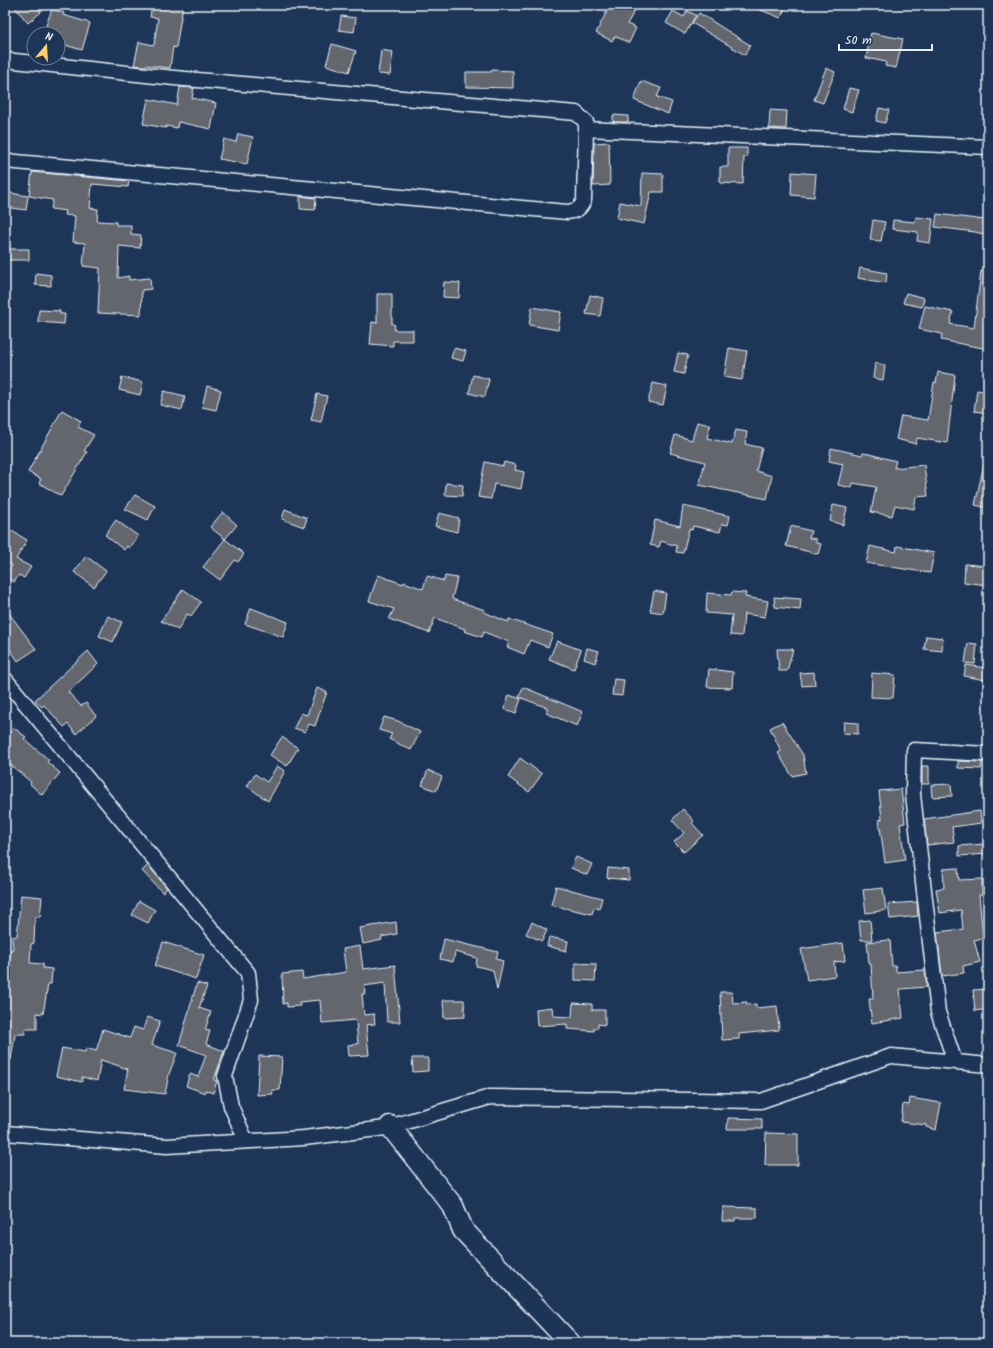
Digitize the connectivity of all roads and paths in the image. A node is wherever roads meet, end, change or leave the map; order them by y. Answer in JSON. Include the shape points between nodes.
{"nodes":[{"id":1,"x":5,"y":60,"type":"edge"},
{"id":2,"x":586,"y":130,"type":"junction"},
{"id":3,"x":988,"y":147,"type":"edge"},
{"id":4,"x":5,"y":161,"type":"edge"},
{"id":5,"x":8,"y":688,"type":"edge"},
{"id":6,"x":988,"y":754,"type":"edge"},
{"id":7,"x":955,"y":1062,"type":"junction"},
{"id":8,"x":988,"y":1065,"type":"edge"},
{"id":9,"x":390,"y":1126,"type":"junction"},
{"id":10,"x":5,"y":1132,"type":"edge"},
{"id":11,"x":246,"y":1141,"type":"junction"},
{"id":12,"x":570,"y":1343,"type":"edge"}],
"edges":[{"from":1,"to":2,"type":"street","via":[[174,78],[576,113],[586,122]]},
{"from":2,"to":3,"type":"street"},
{"from":2,"to":4,"type":"street","via":[[584,200],[576,211],[567,212]]},
{"from":5,"to":11,"type":"street","via":[[248,973],[251,1000],[225,1076],[231,1106]]},
{"from":6,"to":7,"type":"street","via":[[914,750],[913,795],[938,1012]]},
{"from":7,"to":8,"type":"street"},
{"from":7,"to":9,"type":"street","via":[[891,1056],[761,1101],[490,1097]]},
{"from":9,"to":11,"type":"street","via":[[304,1138]]},
{"from":9,"to":12,"type":"street","via":[[453,1206],[463,1230]]},
{"from":10,"to":11,"type":"street","via":[[167,1146]]}]}
